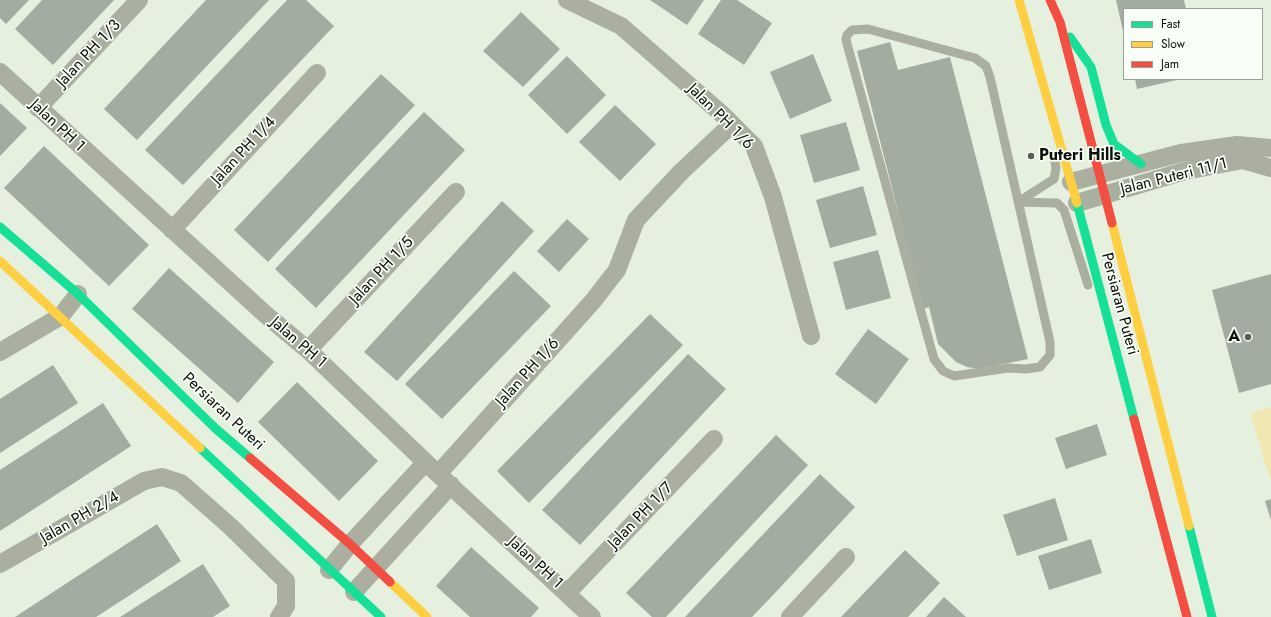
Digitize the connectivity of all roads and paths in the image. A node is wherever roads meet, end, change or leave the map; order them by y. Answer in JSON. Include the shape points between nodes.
{"nodes":[{"id":1,"x":139,"y":0,"type":"edge"},
{"id":2,"x":567,"y":0,"type":"edge"},
{"id":3,"x":1019,"y":0,"type":"edge"},
{"id":4,"x":1050,"y":0,"type":"edge"},
{"id":5,"x":1060,"y":22,"type":"junction"},
{"id":6,"x":0,"y":72,"type":"edge"},
{"id":7,"x":317,"y":73,"type":"dead end"},
{"id":8,"x":1044,"y":86,"type":"junction"},
{"id":9,"x":38,"y":108,"type":"junction"},
{"id":10,"x":732,"y":124,"type":"junction"},
{"id":11,"x":1271,"y":148,"type":"edge"},
{"id":12,"x":1140,"y":164,"type":"junction"},
{"id":13,"x":1271,"y":168,"type":"edge"},
{"id":14,"x":1100,"y":174,"type":"junction"},
{"id":15,"x":1071,"y":182,"type":"junction"},
{"id":16,"x":456,"y":192,"type":"dead end"},
{"id":17,"x":1105,"y":194,"type":"junction"},
{"id":18,"x":1018,"y":202,"type":"junction"},
{"id":19,"x":1077,"y":203,"type":"junction"},
{"id":20,"x":0,"y":227,"type":"edge"},
{"id":21,"x":172,"y":230,"type":"junction"},
{"id":22,"x":0,"y":261,"type":"edge"},
{"id":23,"x":78,"y":294,"type":"junction"},
{"id":24,"x":61,"y":316,"type":"junction"},
{"id":25,"x":1110,"y":329,"type":"junction"},
{"id":26,"x":811,"y":336,"type":"dead end"},
{"id":27,"x":308,"y":350,"type":"junction"},
{"id":28,"x":0,"y":352,"type":"edge"},
{"id":29,"x":714,"y":438,"type":"dead end"},
{"id":30,"x":438,"y":474,"type":"junction"},
{"id":31,"x":350,"y":544,"type":"junction"},
{"id":32,"x":846,"y":556,"type":"dead end"},
{"id":33,"x":0,"y":564,"type":"edge"},
{"id":34,"x":375,"y":568,"type":"junction"},
{"id":35,"x":329,"y":570,"type":"junction"},
{"id":36,"x":354,"y":592,"type":"junction"},
{"id":37,"x":567,"y":593,"type":"junction"},
{"id":38,"x":282,"y":611,"type":"edge"},
{"id":39,"x":381,"y":617,"type":"edge"},
{"id":40,"x":427,"y":617,"type":"edge"},
{"id":41,"x":592,"y":617,"type":"edge"},
{"id":42,"x":790,"y":617,"type":"edge"},
{"id":43,"x":1187,"y":617,"type":"edge"},
{"id":44,"x":1212,"y":617,"type":"edge"}],
"edges":[{"from":1,"to":9,"type":"street","name":"Jalan PH 1/3"},
{"from":2,"to":10,"type":"street","name":"Jalan PH 1/6","via":[[621,26]]},
{"from":3,"to":8,"type":"main road","name":"Persiaran Puteri"},
{"from":4,"to":5,"type":"main road","name":"Persiaran Puteri"},
{"from":5,"to":12,"type":"main road","via":[[1090,67],[1114,144]]},
{"from":5,"to":14,"type":"main road","name":"Persiaran Puteri"},
{"from":6,"to":9,"type":"street","name":"Jalan PH 1"},
{"from":7,"to":21,"type":"street","name":"Jalan PH 1/4"},
{"from":8,"to":15,"type":"main road","name":"Persiaran Puteri"},
{"from":8,"to":18,"type":"lane","via":[[1056,168],[1054,180]]},
{"from":9,"to":21,"type":"street","name":"Jalan PH 1"},
{"from":10,"to":26,"type":"street","name":"Jalan PH 1/6","via":[[754,146],[773,197]]},
{"from":10,"to":30,"type":"street","name":"Jalan PH 1/6","via":[[681,172],[636,220],[617,270],[593,301]]},
{"from":11,"to":12,"type":"street","name":"Jalan Puteri 11/1","via":[[1237,145],[1181,153]]},
{"from":12,"to":14,"type":"street","name":"Jalan Puteri 11/1"},
{"from":13,"to":17,"type":"street","name":"Jalan Puteri 11/1","via":[[1243,160],[1185,172]]},
{"from":14,"to":15,"type":"street","name":"Jalan Puteri 11/1"},
{"from":14,"to":17,"type":"main road","name":"Persiaran Puteri"},
{"from":15,"to":19,"type":"main road","name":"Persiaran Puteri"},
{"from":16,"to":27,"type":"street","name":"Jalan PH 1/5"},
{"from":17,"to":19,"type":"street","name":"Jalan Puteri 11/1"},
{"from":17,"to":44,"type":"main road","name":"Persiaran Puteri"},
{"from":18,"to":18,"type":"lane","via":[[1050,342],[1050,355],[1040,367],[1008,368],[954,376],[943,371],[934,359],[929,344],[846,40],[852,30],[868,29],[975,58],[986,66]]},
{"from":18,"to":25,"type":"lane","via":[[1057,203],[1064,210],[1089,288]]},
{"from":19,"to":25,"type":"main road","name":"Persiaran Puteri"},
{"from":20,"to":23,"type":"main road","name":"Persiaran Puteri"},
{"from":21,"to":27,"type":"street","name":"Jalan PH 1"},
{"from":22,"to":24,"type":"main road"},
{"from":23,"to":24,"type":"street"},
{"from":23,"to":31,"type":"main road","name":"Persiaran Puteri","via":[[215,428]]},
{"from":24,"to":28,"type":"street"},
{"from":24,"to":35,"type":"main road"},
{"from":25,"to":43,"type":"main road","name":"Persiaran Puteri"},
{"from":27,"to":30,"type":"street","name":"Jalan PH 1"},
{"from":29,"to":37,"type":"street","name":"Jalan PH 1/7"},
{"from":30,"to":31,"type":"street"},
{"from":30,"to":34,"type":"street"},
{"from":30,"to":37,"type":"street","name":"Jalan PH 1"},
{"from":31,"to":34,"type":"main road","name":"Persiaran Puteri"},
{"from":31,"to":35,"type":"street"},
{"from":32,"to":42,"type":"street"},
{"from":33,"to":38,"type":"street","name":"Jalan PH 2/4","via":[[144,481],[162,477],[181,483],[286,581]]},
{"from":34,"to":36,"type":"street"},
{"from":34,"to":40,"type":"main road","name":"Persiaran Puteri"},
{"from":35,"to":36,"type":"main road"},
{"from":36,"to":39,"type":"main road"},
{"from":37,"to":41,"type":"street","name":"Jalan PH 1"}]}
